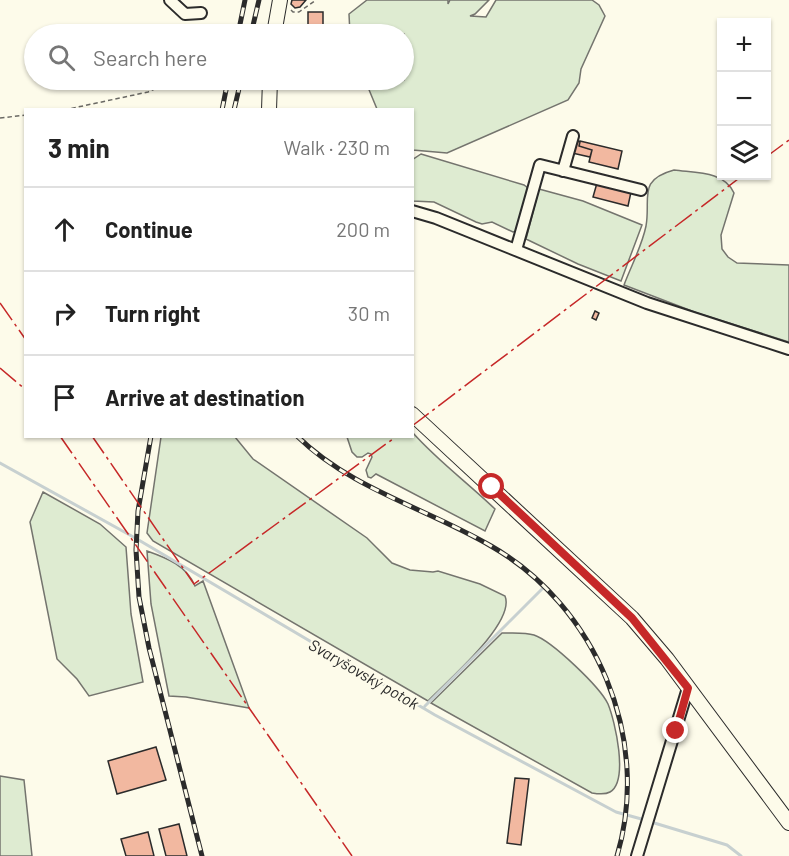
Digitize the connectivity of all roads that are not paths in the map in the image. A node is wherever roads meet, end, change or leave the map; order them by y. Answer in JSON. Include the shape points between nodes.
{"nodes":[{"id":1,"x":170,"y":0,"type":"edge"},
{"id":2,"x":285,"y":4,"type":"edge"},
{"id":3,"x":201,"y":14,"type":"dead end"},
{"id":4,"x":278,"y":24,"type":"edge"},
{"id":5,"x":269,"y":90,"type":"edge"},
{"id":6,"x":268,"y":108,"type":"edge"},
{"id":7,"x":573,"y":136,"type":"dead end"},
{"id":8,"x":563,"y":171,"type":"junction"},
{"id":9,"x":642,"y":190,"type":"dead end"},
{"id":10,"x":414,"y":212,"type":"edge"},
{"id":11,"x":516,"y":250,"type":"junction"},
{"id":12,"x":789,"y":349,"type":"edge"},
{"id":13,"x":414,"y":416,"type":"edge"},
{"id":14,"x":688,"y":688,"type":"junction"},
{"id":15,"x":789,"y":824,"type":"edge"},
{"id":16,"x":637,"y":856,"type":"edge"}],
"edges":[{"from":1,"to":3,"type":"street","via":[[185,14]]},
{"from":2,"to":4,"type":"main road"},
{"from":5,"to":6,"type":"main road"},
{"from":7,"to":8,"type":"street"},
{"from":8,"to":9,"type":"street"},
{"from":8,"to":11,"type":"street","via":[[540,165]]},
{"from":10,"to":11,"type":"street"},
{"from":11,"to":12,"type":"street","via":[[647,303]]},
{"from":13,"to":14,"type":"main road","via":[[615,601]]},
{"from":14,"to":15,"type":"main road"},
{"from":14,"to":16,"type":"street"}]}
